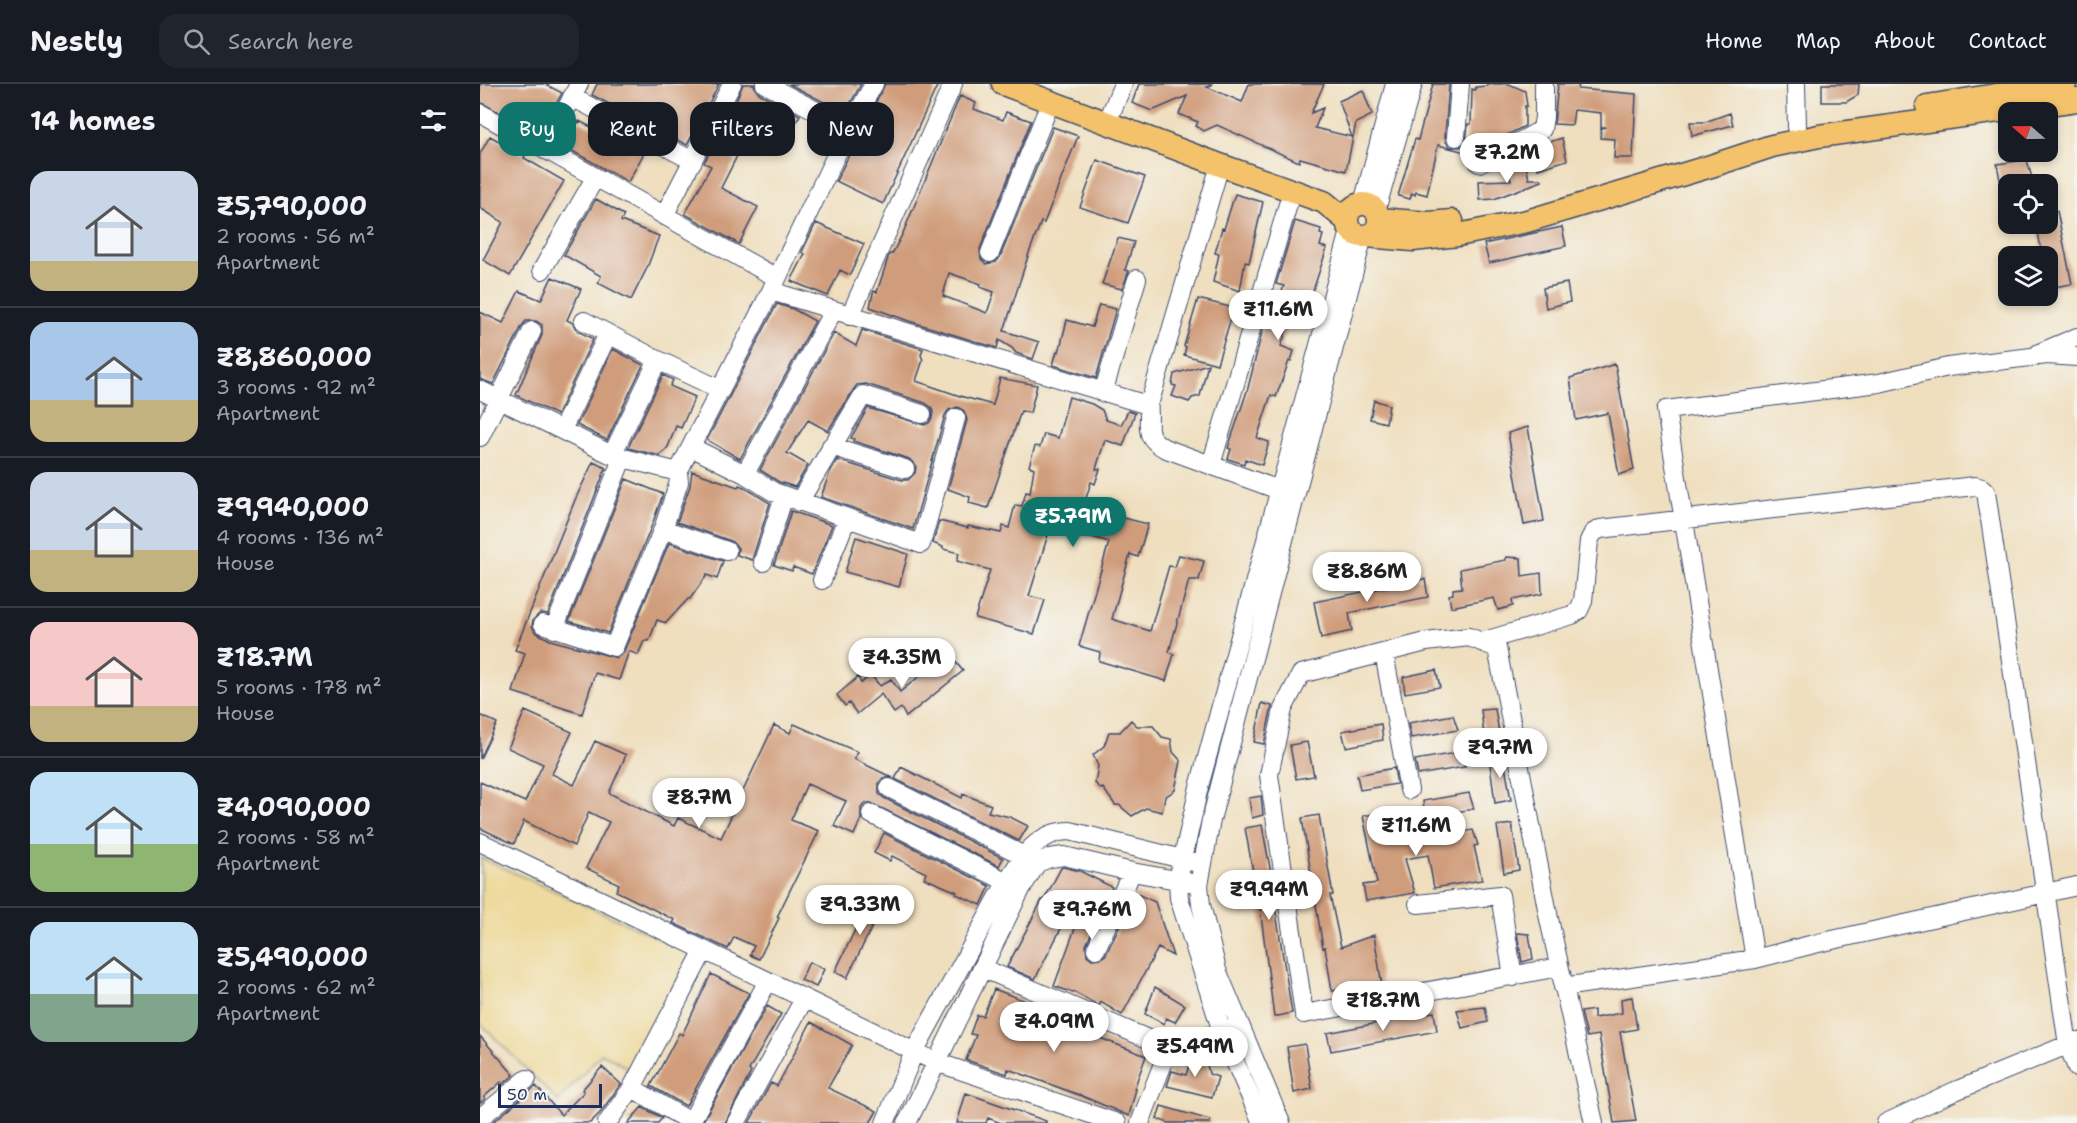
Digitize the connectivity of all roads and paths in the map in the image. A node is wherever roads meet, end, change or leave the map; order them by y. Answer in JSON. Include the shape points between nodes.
{"nodes":[{"id":1,"x":732,"y":84,"type":"edge"},
{"id":2,"x":765,"y":84,"type":"edge"},
{"id":3,"x":874,"y":84,"type":"edge"},
{"id":4,"x":953,"y":84,"type":"edge"},
{"id":5,"x":1123,"y":84,"type":"edge"},
{"id":6,"x":1395,"y":84,"type":"edge"},
{"id":7,"x":1413,"y":84,"type":"edge"},
{"id":8,"x":1460,"y":84,"type":"edge"},
{"id":9,"x":1544,"y":84,"type":"edge"},
{"id":10,"x":1796,"y":84,"type":"edge"},
{"id":11,"x":2065,"y":84,"type":"edge"},
{"id":12,"x":1007,"y":85,"type":"edge"},
{"id":13,"x":576,"y":91,"type":"edge"},
{"id":14,"x":2020,"y":94,"type":"edge"},
{"id":15,"x":2077,"y":99,"type":"edge"},
{"id":16,"x":864,"y":102,"type":"edge"},
{"id":17,"x":1050,"y":103,"type":"junction"},
{"id":18,"x":807,"y":106,"type":"edge"},
{"id":19,"x":480,"y":114,"type":"edge"},
{"id":20,"x":1107,"y":123,"type":"junction"},
{"id":21,"x":498,"y":124,"type":"edge"},
{"id":22,"x":1803,"y":130,"type":"junction"},
{"id":23,"x":1456,"y":137,"type":"dead end"},
{"id":24,"x":556,"y":156,"type":"edge"},
{"id":25,"x":836,"y":156,"type":"edge"},
{"id":26,"x":693,"y":161,"type":"junction"},
{"id":27,"x":1479,"y":163,"type":"dead end"},
{"id":28,"x":1220,"y":165,"type":"junction"},
{"id":29,"x":595,"y":178,"type":"junction"},
{"id":30,"x":1292,"y":191,"type":"junction"},
{"id":31,"x":664,"y":216,"type":"junction"},
{"id":32,"x":1363,"y":220,"type":"junction"},
{"id":33,"x":990,"y":253,"type":"dead end"},
{"id":34,"x":542,"y":270,"type":"dead end"},
{"id":35,"x":1137,"y":279,"type":"dead end"},
{"id":36,"x":774,"y":285,"type":"junction"},
{"id":37,"x":842,"y":313,"type":"junction"},
{"id":38,"x":584,"y":321,"type":"dead end"},
{"id":39,"x":532,"y":331,"type":"dead end"},
{"id":40,"x":608,"y":334,"type":"junction"},
{"id":41,"x":2077,"y":337,"type":"edge"},
{"id":42,"x":2077,"y":357,"type":"edge"},
{"id":43,"x":2026,"y":358,"type":"junction"},
{"id":44,"x":658,"y":360,"type":"junction"},
{"id":45,"x":480,"y":390,"type":"edge"},
{"id":46,"x":721,"y":390,"type":"junction"},
{"id":47,"x":1103,"y":393,"type":"junction"},
{"id":48,"x":499,"y":399,"type":"junction"},
{"id":49,"x":1148,"y":402,"type":"junction"},
{"id":50,"x":922,"y":414,"type":"dead end"},
{"id":51,"x":956,"y":418,"type":"dead end"},
{"id":52,"x":562,"y":430,"type":"junction"},
{"id":53,"x":480,"y":437,"type":"edge"},
{"id":54,"x":831,"y":446,"type":"junction"},
{"id":55,"x":691,"y":447,"type":"junction"},
{"id":56,"x":617,"y":457,"type":"junction"},
{"id":57,"x":1211,"y":465,"type":"junction"},
{"id":58,"x":905,"y":469,"type":"dead end"},
{"id":59,"x":678,"y":472,"type":"junction"},
{"id":60,"x":745,"y":474,"type":"junction"},
{"id":61,"x":1279,"y":490,"type":"junction"},
{"id":62,"x":791,"y":499,"type":"junction"},
{"id":63,"x":847,"y":518,"type":"junction"},
{"id":64,"x":1684,"y":520,"type":"junction"},
{"id":65,"x":663,"y":529,"type":"junction"},
{"id":66,"x":727,"y":551,"type":"dead end"},
{"id":67,"x":764,"y":562,"type":"dead end"},
{"id":68,"x":1266,"y":574,"type":"junction"},
{"id":69,"x":822,"y":580,"type":"dead end"},
{"id":70,"x":1481,"y":642,"type":"junction"},
{"id":71,"x":1384,"y":653,"type":"junction"},
{"id":72,"x":889,"y":788,"type":"dead end"},
{"id":73,"x":1409,"y":790,"type":"dead end"},
{"id":74,"x":871,"y":814,"type":"dead end"},
{"id":75,"x":480,"y":842,"type":"edge"},
{"id":76,"x":1030,"y":859,"type":"junction"},
{"id":77,"x":1182,"y":860,"type":"junction"},
{"id":78,"x":1202,"y":862,"type":"junction"},
{"id":79,"x":1132,"y":872,"type":"junction"},
{"id":80,"x":1178,"y":880,"type":"junction"},
{"id":81,"x":1014,"y":885,"type":"junction"},
{"id":82,"x":1199,"y":885,"type":"junction"},
{"id":83,"x":2077,"y":886,"type":"edge"},
{"id":84,"x":2045,"y":893,"type":"junction"},
{"id":85,"x":1418,"y":904,"type":"dead end"},
{"id":86,"x":1096,"y":949,"type":"dead end"},
{"id":87,"x":704,"y":950,"type":"junction"},
{"id":88,"x":1755,"y":959,"type":"junction"},
{"id":89,"x":1559,"y":967,"type":"junction"},
{"id":90,"x":982,"y":968,"type":"junction"},
{"id":91,"x":1513,"y":976,"type":"junction"},
{"id":92,"x":768,"y":981,"type":"junction"},
{"id":93,"x":1563,"y":987,"type":"junction"},
{"id":94,"x":804,"y":999,"type":"junction"},
{"id":95,"x":1240,"y":1025,"type":"junction"},
{"id":96,"x":1222,"y":1032,"type":"junction"},
{"id":97,"x":2073,"y":1043,"type":"edge"},
{"id":98,"x":1170,"y":1048,"type":"junction"},
{"id":99,"x":914,"y":1052,"type":"junction"},
{"id":100,"x":936,"y":1062,"type":"junction"},
{"id":101,"x":2077,"y":1068,"type":"edge"},
{"id":102,"x":527,"y":1079,"type":"dead end"},
{"id":103,"x":632,"y":1088,"type":"junction"},
{"id":104,"x":480,"y":1118,"type":"edge"},
{"id":105,"x":608,"y":1123,"type":"edge"},
{"id":106,"x":736,"y":1123,"type":"edge"},
{"id":107,"x":885,"y":1123,"type":"edge"},
{"id":108,"x":906,"y":1123,"type":"edge"},
{"id":109,"x":1118,"y":1123,"type":"edge"},
{"id":110,"x":1140,"y":1123,"type":"edge"},
{"id":111,"x":1262,"y":1123,"type":"edge"},
{"id":112,"x":1281,"y":1123,"type":"edge"},
{"id":113,"x":1594,"y":1123,"type":"edge"},
{"id":114,"x":1886,"y":1123,"type":"edge"}],
"edges":[{"from":1,"to":26,"type":"street"},
{"from":2,"to":18,"type":"street"},
{"from":3,"to":16,"type":"street"},
{"from":4,"to":37,"type":"street"},
{"from":5,"to":20,"type":"street"},
{"from":6,"to":32,"type":"street"},
{"from":7,"to":32,"type":"street"},
{"from":8,"to":23,"type":"street"},
{"from":9,"to":27,"type":"street","via":[[1542,129]]},
{"from":10,"to":22,"type":"street"},
{"from":11,"to":14,"type":"main road"},
{"from":12,"to":17,"type":"main road"},
{"from":13,"to":26,"type":"street"},
{"from":14,"to":15,"type":"main road"},
{"from":14,"to":22,"type":"main road"},
{"from":17,"to":20,"type":"main road"},
{"from":17,"to":33,"type":"street"},
{"from":19,"to":21,"type":"street"},
{"from":20,"to":28,"type":"main road"},
{"from":22,"to":32,"type":"main road","via":[[1772,146],[1711,166],[1617,188],[1527,222],[1413,240]]},
{"from":24,"to":29,"type":"street"},
{"from":25,"to":36,"type":"street"},
{"from":26,"to":31,"type":"street"},
{"from":28,"to":30,"type":"main road"},
{"from":28,"to":49,"type":"street"},
{"from":29,"to":31,"type":"street"},
{"from":29,"to":34,"type":"street"},
{"from":30,"to":32,"type":"main road","via":[[1324,202],[1334,200]]},
{"from":30,"to":57,"type":"street"},
{"from":31,"to":36,"type":"street"},
{"from":32,"to":61,"type":"street"},
{"from":32,"to":68,"type":"street"},
{"from":35,"to":47,"type":"street"},
{"from":36,"to":37,"type":"street"},
{"from":36,"to":46,"type":"street"},
{"from":37,"to":47,"type":"street"},
{"from":37,"to":60,"type":"street"},
{"from":38,"to":40,"type":"street"},
{"from":39,"to":48,"type":"street"},
{"from":40,"to":44,"type":"street"},
{"from":40,"to":52,"type":"street"},
{"from":41,"to":43,"type":"street"},
{"from":42,"to":43,"type":"street"},
{"from":43,"to":64,"type":"street","via":[[1666,410]]},
{"from":44,"to":46,"type":"street"},
{"from":44,"to":56,"type":"street"},
{"from":45,"to":48,"type":"street"},
{"from":46,"to":55,"type":"street"},
{"from":47,"to":49,"type":"street","via":[[1139,404]]},
{"from":48,"to":52,"type":"street"},
{"from":48,"to":53,"type":"street"},
{"from":49,"to":57,"type":"street","via":[[1152,440]]},
{"from":50,"to":54,"type":"street","via":[[863,395]]},
{"from":51,"to":63,"type":"street","via":[[921,544]]},
{"from":52,"to":56,"type":"street"},
{"from":54,"to":58,"type":"street"},
{"from":54,"to":62,"type":"street"},
{"from":55,"to":59,"type":"street"},
{"from":55,"to":60,"type":"street"},
{"from":56,"to":59,"type":"street"},
{"from":56,"to":65,"type":"street","via":[[548,627],[614,648]]},
{"from":57,"to":61,"type":"street"},
{"from":59,"to":65,"type":"street","via":[[679,482]]},
{"from":60,"to":62,"type":"street"},
{"from":61,"to":68,"type":"street"},
{"from":62,"to":63,"type":"street"},
{"from":62,"to":67,"type":"street"},
{"from":63,"to":69,"type":"street"},
{"from":64,"to":70,"type":"street","via":[[1593,533],[1579,610]]},
{"from":64,"to":84,"type":"street","via":[[1976,486],[1986,492]]},
{"from":64,"to":88,"type":"street"},
{"from":65,"to":66,"type":"street"},
{"from":68,"to":77,"type":"street","via":[[1199,787]]},
{"from":68,"to":78,"type":"street"},
{"from":70,"to":71,"type":"street","via":[[1469,637],[1426,642]]},
{"from":70,"to":89,"type":"street","via":[[1497,648]]},
{"from":71,"to":73,"type":"street"},
{"from":71,"to":91,"type":"street","via":[[1301,674],[1283,709],[1269,775],[1304,1014]]},
{"from":72,"to":76,"type":"street"},
{"from":74,"to":81,"type":"street"},
{"from":75,"to":87,"type":"street"},
{"from":76,"to":77,"type":"street","via":[[1047,835],[1070,831]]},
{"from":76,"to":79,"type":"street","via":[[1064,856]]},
{"from":76,"to":81,"type":"street"},
{"from":77,"to":78,"type":"street"},
{"from":77,"to":80,"type":"street"},
{"from":78,"to":82,"type":"street"},
{"from":79,"to":80,"type":"street"},
{"from":79,"to":86,"type":"street"},
{"from":80,"to":82,"type":"street"},
{"from":80,"to":96,"type":"street","via":[[1179,898]]},
{"from":81,"to":90,"type":"street"},
{"from":81,"to":99,"type":"street"},
{"from":82,"to":95,"type":"street","via":[[1216,970]]},
{"from":83,"to":84,"type":"street"},
{"from":84,"to":88,"type":"street"},
{"from":84,"to":97,"type":"street"},
{"from":85,"to":91,"type":"street","via":[[1500,895]]},
{"from":87,"to":92,"type":"street"},
{"from":87,"to":103,"type":"street"},
{"from":88,"to":93,"type":"street"},
{"from":89,"to":91,"type":"street"},
{"from":89,"to":93,"type":"street"},
{"from":90,"to":98,"type":"street"},
{"from":90,"to":100,"type":"street"},
{"from":92,"to":94,"type":"street"},
{"from":92,"to":103,"type":"street","via":[[694,1116],[684,1118]]},
{"from":93,"to":113,"type":"street"},
{"from":94,"to":99,"type":"street"},
{"from":94,"to":106,"type":"street"},
{"from":95,"to":96,"type":"street"},
{"from":95,"to":112,"type":"street"},
{"from":96,"to":98,"type":"street"},
{"from":96,"to":111,"type":"street"},
{"from":97,"to":101,"type":"street"},
{"from":97,"to":114,"type":"street"},
{"from":98,"to":110,"type":"street"},
{"from":99,"to":100,"type":"street"},
{"from":99,"to":107,"type":"street"},
{"from":100,"to":108,"type":"street"},
{"from":100,"to":109,"type":"street"},
{"from":102,"to":104,"type":"street"},
{"from":103,"to":105,"type":"street"}]}
